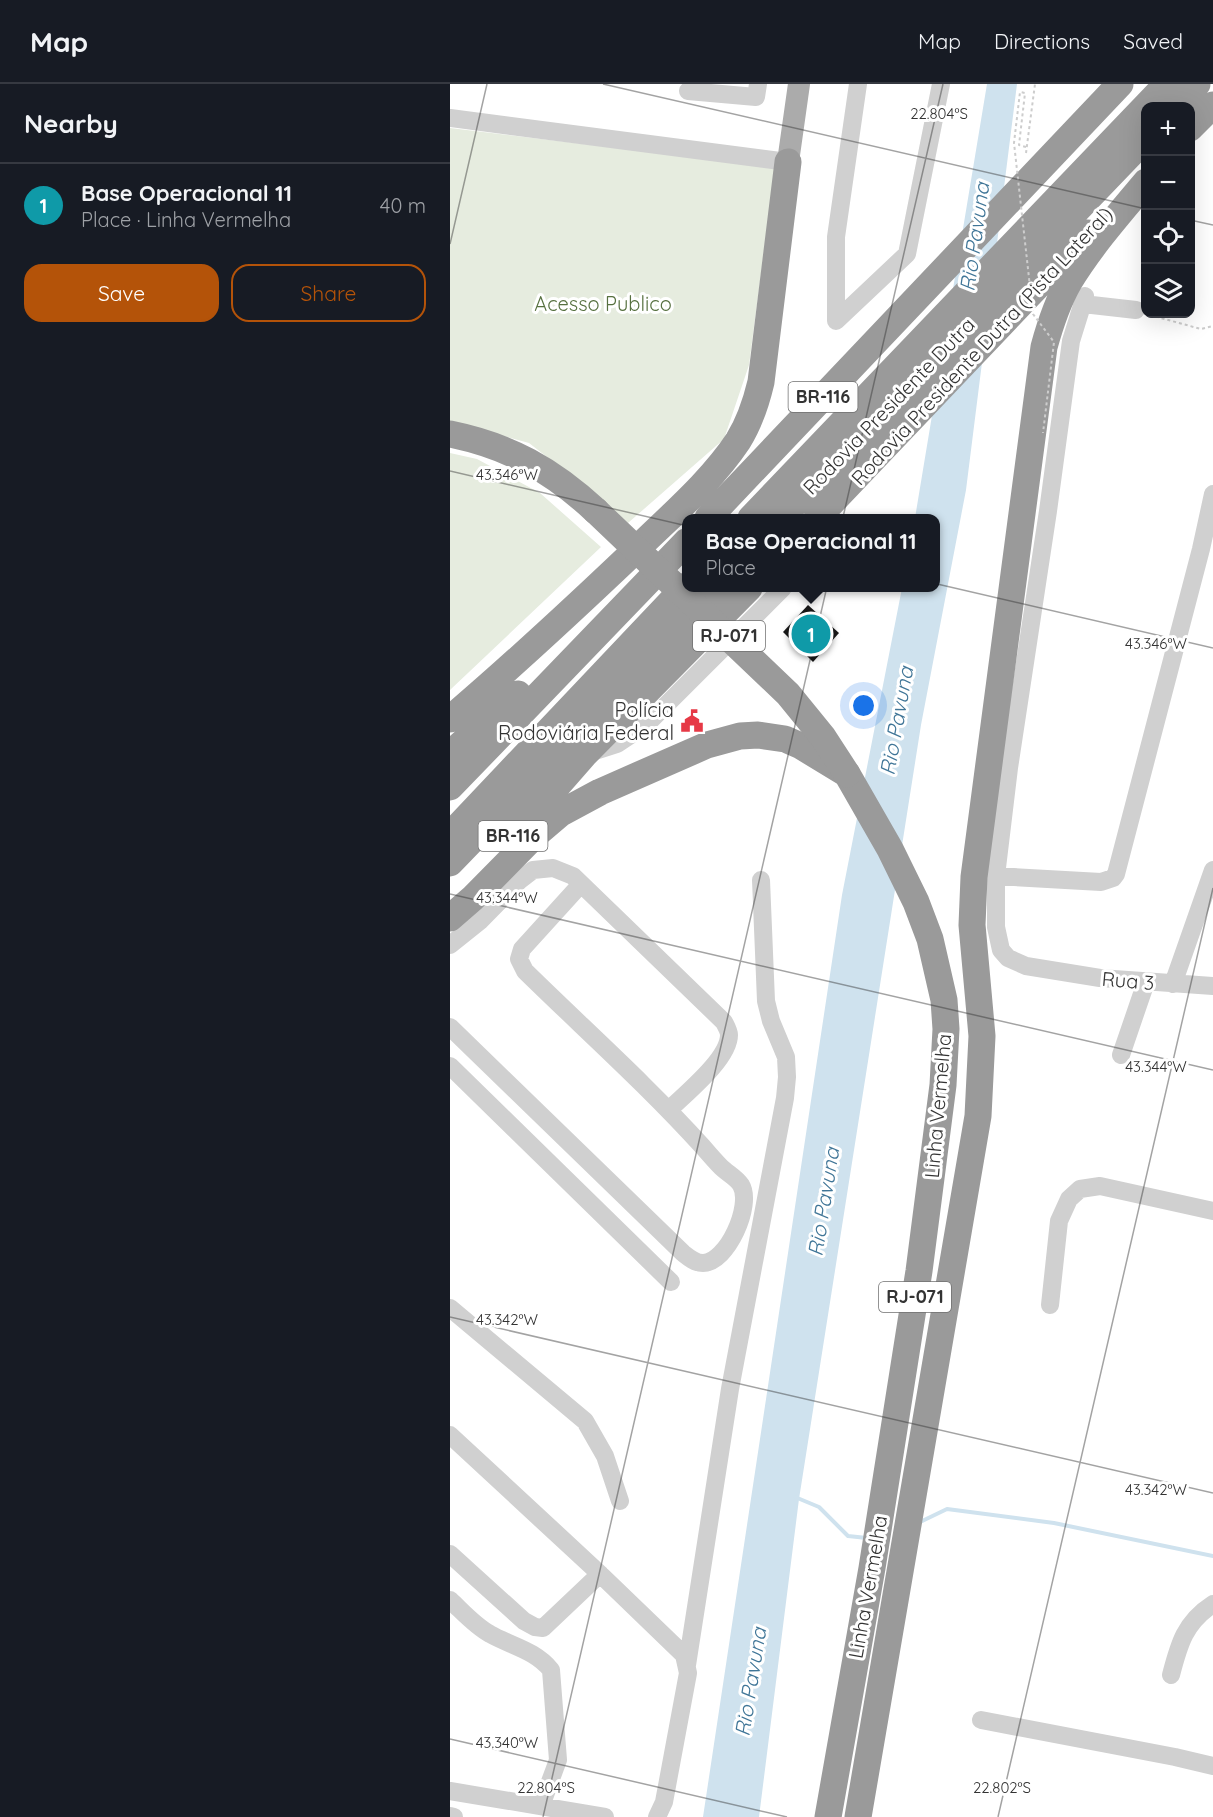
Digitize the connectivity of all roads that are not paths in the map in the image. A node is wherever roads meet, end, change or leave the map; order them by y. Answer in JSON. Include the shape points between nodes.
{"nodes":[{"id":1,"x":758,"y":84,"type":"edge"},
{"id":2,"x":799,"y":84,"type":"edge"},
{"id":3,"x":858,"y":84,"type":"edge"},
{"id":4,"x":941,"y":84,"type":"edge"},
{"id":5,"x":1120,"y":84,"type":"edge"},
{"id":6,"x":1167,"y":84,"type":"edge"},
{"id":7,"x":1197,"y":84,"type":"edge"},
{"id":8,"x":688,"y":91,"type":"dead end"},
{"id":9,"x":1179,"y":102,"type":"edge"},
{"id":10,"x":1213,"y":105,"type":"edge"},
{"id":11,"x":450,"y":118,"type":"edge"},
{"id":12,"x":1195,"y":124,"type":"edge"},
{"id":13,"x":1141,"y":143,"type":"edge"},
{"id":14,"x":788,"y":162,"type":"junction"},
{"id":15,"x":1141,"y":179,"type":"edge"},
{"id":16,"x":1141,"y":188,"type":"edge"},
{"id":17,"x":1136,"y":310,"type":"road end"},
{"id":18,"x":450,"y":434,"type":"edge"},
{"id":19,"x":855,"y":481,"type":"junction"},
{"id":20,"x":1213,"y":494,"type":"edge"},
{"id":21,"x":713,"y":514,"type":"edge"},
{"id":22,"x":756,"y":514,"type":"edge"},
{"id":23,"x":786,"y":514,"type":"edge"},
{"id":24,"x":823,"y":514,"type":"edge"},
{"id":25,"x":837,"y":514,"type":"edge"},
{"id":26,"x":682,"y":547,"type":"edge"},
{"id":27,"x":682,"y":591,"type":"edge"},
{"id":28,"x":711,"y":592,"type":"edge"},
{"id":29,"x":745,"y":592,"type":"edge"},
{"id":30,"x":779,"y":592,"type":"edge"},
{"id":31,"x":636,"y":595,"type":"junction"},
{"id":32,"x":531,"y":703,"type":"junction"},
{"id":33,"x":450,"y":719,"type":"edge"},
{"id":34,"x":450,"y":754,"type":"edge"},
{"id":35,"x":584,"y":755,"type":"junction"},
{"id":36,"x":847,"y":774,"type":"junction"},
{"id":37,"x":450,"y":787,"type":"edge"},
{"id":38,"x":450,"y":821,"type":"edge"},
{"id":39,"x":450,"y":835,"type":"edge"},
{"id":40,"x":450,"y":863,"type":"edge"},
{"id":41,"x":1213,"y":870,"type":"edge"},
{"id":42,"x":996,"y":876,"type":"junction"},
{"id":43,"x":760,"y":880,"type":"dead end"},
{"id":44,"x":581,"y":884,"type":"junction"},
{"id":45,"x":450,"y":909,"type":"edge"},
{"id":46,"x":450,"y":918,"type":"edge"},
{"id":47,"x":450,"y":945,"type":"edge"},
{"id":48,"x":1146,"y":982,"type":"junction"},
{"id":49,"x":1173,"y":984,"type":"junction"},
{"id":50,"x":1213,"y":986,"type":"edge"},
{"id":51,"x":450,"y":1027,"type":"edge"},
{"id":52,"x":1121,"y":1055,"type":"dead end"},
{"id":53,"x":450,"y":1066,"type":"edge"},
{"id":54,"x":943,"y":1085,"type":"junction"},
{"id":55,"x":669,"y":1110,"type":"junction"},
{"id":56,"x":1213,"y":1211,"type":"edge"},
{"id":57,"x":670,"y":1282,"type":"dead end"},
{"id":58,"x":1050,"y":1305,"type":"dead end"},
{"id":59,"x":450,"y":1308,"type":"edge"},
{"id":60,"x":944,"y":1308,"type":"junction"},
{"id":61,"x":450,"y":1435,"type":"edge"},
{"id":62,"x":620,"y":1501,"type":"dead end"},
{"id":63,"x":450,"y":1554,"type":"edge"},
{"id":64,"x":600,"y":1574,"type":"junction"},
{"id":65,"x":450,"y":1600,"type":"edge"},
{"id":66,"x":1213,"y":1605,"type":"edge"},
{"id":67,"x":687,"y":1665,"type":"junction"},
{"id":68,"x":1171,"y":1675,"type":"dead end"},
{"id":69,"x":981,"y":1720,"type":"dead end"},
{"id":70,"x":1213,"y":1766,"type":"edge"},
{"id":71,"x":450,"y":1791,"type":"edge"},
{"id":72,"x":542,"y":1806,"type":"junction"},
{"id":73,"x":605,"y":1817,"type":"edge"},
{"id":74,"x":657,"y":1817,"type":"edge"},
{"id":75,"x":828,"y":1817,"type":"edge"},
{"id":76,"x":858,"y":1817,"type":"edge"}],
"edges":[{"from":1,"to":8,"type":"street","via":[[756,97]]},
{"from":2,"to":14,"type":"main road"},
{"from":3,"to":4,"type":"street","via":[[836,237],[836,321],[907,254]]},
{"from":5,"to":21,"type":"highway","number":"BR-116"},
{"from":6,"to":22,"type":"highway","name":"Rodovia Presidente Dutra","number":"BR-116"},
{"from":7,"to":9,"type":"highway"},
{"from":10,"to":12,"type":"highway"},
{"from":11,"to":14,"type":"street"},
{"from":13,"to":23,"type":"highway","name":"Rodovia Presidente Dutra","number":"BR-116"},
{"from":14,"to":33,"type":"highway","via":[[761,382],[752,416],[741,436],[686,501],[565,618]]},
{"from":15,"to":19,"type":"highway","name":"Rodovia Presidente Dutra (Pista Lateral)"},
{"from":16,"to":60,"type":"highway","via":[[1069,282],[1044,347],[974,877],[972,925],[982,1036],[978,1116]]},
{"from":17,"to":42,"type":"street","name":"Rua 3","via":[[1084,300],[1071,341]]},
{"from":18,"to":36,"type":"highway","name":"Linha Vermelha","number":"RJ-071","bridge":true,"via":[[489,443],[528,460],[564,483],[788,694],[824,737]]},
{"from":19,"to":24,"type":"highway","name":"Rodovia Presidente Dutra (Pista Lateral)"},
{"from":19,"to":25,"type":"street"},
{"from":20,"to":42,"type":"street","via":[[1116,874],[1101,882]]},
{"from":26,"to":31,"type":"highway"},
{"from":27,"to":39,"type":"highway","number":"BR-116"},
{"from":28,"to":40,"type":"highway","number":"BR-116"},
{"from":29,"to":35,"type":"highway","number":"BR-116"},
{"from":30,"to":35,"type":"street","via":[[647,724],[617,744]]},
{"from":31,"to":32,"type":"highway"},
{"from":31,"to":34,"type":"highway"},
{"from":32,"to":37,"type":"highway"},
{"from":32,"to":38,"type":"highway","via":[[503,755]]},
{"from":35,"to":45,"type":"highway","number":"BR-116"},
{"from":36,"to":46,"type":"highway","number":"RJ-071","via":[[817,754],[771,736],[740,736],[707,745],[561,813]]},
{"from":36,"to":54,"type":"highway","name":"Linha Vermelha","number":"RJ-071","via":[[891,849],[927,930],[944,1000]]},
{"from":41,"to":49,"type":"street"},
{"from":42,"to":48,"type":"street","name":"Rua 3","via":[[996,927],[1001,950],[1008,958],[1044,970]]},
{"from":43,"to":67,"type":"street","via":[[766,1001],[786,1057],[786,1087],[730,1389]]},
{"from":44,"to":47,"type":"street","via":[[553,868],[533,870]]},
{"from":44,"to":55,"type":"street","via":[[728,1028],[727,1045],[718,1060]]},
{"from":44,"to":55,"type":"street","via":[[522,949],[519,958],[525,971]]},
{"from":48,"to":49,"type":"street","name":"Rua 3"},
{"from":48,"to":52,"type":"street"},
{"from":49,"to":50,"type":"street","name":"Rua 3"},
{"from":51,"to":55,"type":"street","via":[[683,1253],[702,1263],[712,1261],[733,1235],[743,1212],[744,1193],[741,1185]]},
{"from":53,"to":57,"type":"street"},
{"from":54,"to":60,"type":"highway","via":[[947,1128]]},
{"from":54,"to":75,"type":"highway","name":"Linha Vermelha","number":"RJ-071","via":[[925,1229],[874,1554]]},
{"from":56,"to":58,"type":"street","via":[[1100,1186],[1080,1189],[1069,1199],[1059,1221]]},
{"from":59,"to":62,"type":"street","via":[[585,1421],[605,1456]]},
{"from":60,"to":76,"type":"highway","name":"Linha Vermelha","number":"RJ-071"},
{"from":61,"to":64,"type":"street"},
{"from":63,"to":64,"type":"street","via":[[535,1627],[543,1628]]},
{"from":64,"to":67,"type":"street","via":[[669,1639],[684,1655]]},
{"from":65,"to":72,"type":"street","via":[[488,1634],[530,1653],[551,1670],[558,1760]]},
{"from":66,"to":68,"type":"street","via":[[1199,1613],[1185,1631]]},
{"from":67,"to":74,"type":"street","via":[[664,1802]]},
{"from":69,"to":70,"type":"street"},
{"from":71,"to":72,"type":"street"},
{"from":72,"to":73,"type":"street"}]}
